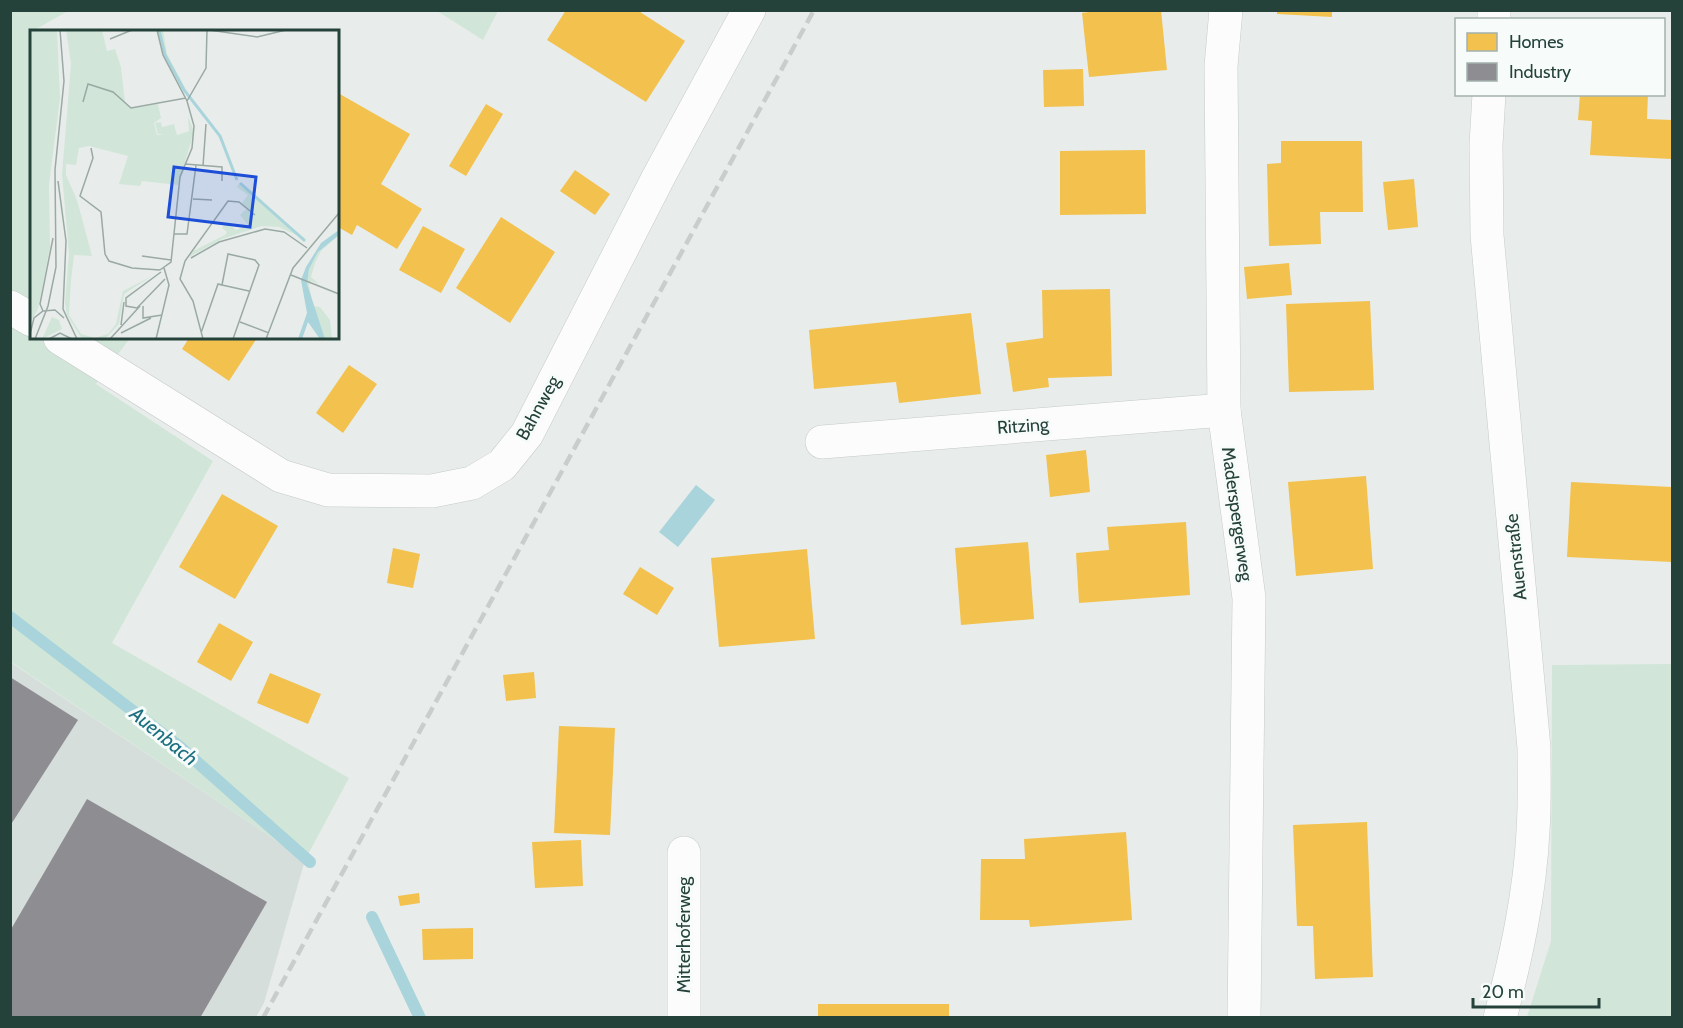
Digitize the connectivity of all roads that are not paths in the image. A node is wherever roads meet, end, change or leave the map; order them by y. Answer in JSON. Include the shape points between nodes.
{"nodes":[{"id":1,"x":749,"y":10,"type":"edge"},
{"id":2,"x":1226,"y":10,"type":"edge"},
{"id":3,"x":1489,"y":96,"type":"edge"},
{"id":4,"x":10,"y":307,"type":"edge"},
{"id":5,"x":30,"y":319,"type":"edge"},
{"id":6,"x":62,"y":339,"type":"edge"},
{"id":7,"x":1224,"y":410,"type":"junction"},
{"id":8,"x":822,"y":442,"type":"dead end"},
{"id":9,"x":684,"y":853,"type":"dead end"},
{"id":10,"x":684,"y":1017,"type":"edge"},
{"id":11,"x":1244,"y":1017,"type":"edge"},
{"id":12,"x":1500,"y":1017,"type":"edge"}],
"edges":[{"from":1,"to":6,"type":"street","name":"Bahnweg","via":[[527,434],[502,465],[472,483],[432,490],[328,490],[280,476]]},
{"from":2,"to":7,"type":"street","name":"Maderspergerweg","via":[[1221,66]]},
{"from":3,"to":12,"type":"street","name":"Auenstraße","via":[[1487,235],[1534,747],[1533,832],[1525,906]]},
{"from":4,"to":5,"type":"street"},
{"from":7,"to":8,"type":"street","name":"Ritzing"},
{"from":7,"to":11,"type":"street","name":"Maderspergerweg","via":[[1249,598]]},
{"from":9,"to":10,"type":"street","name":"Mitterhoferweg"}]}
